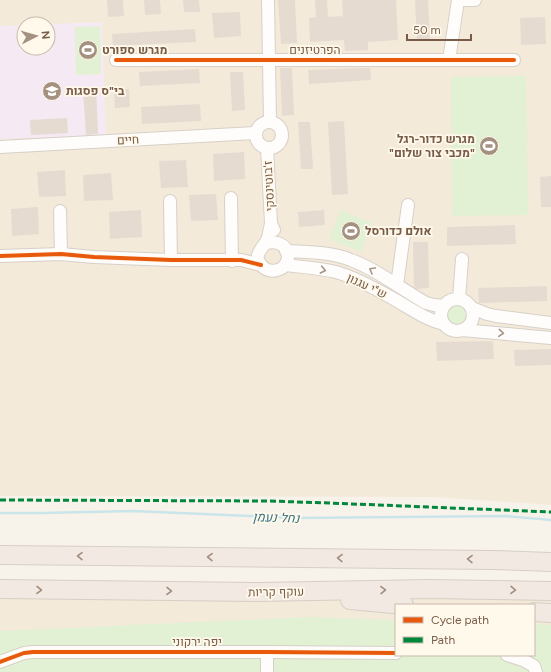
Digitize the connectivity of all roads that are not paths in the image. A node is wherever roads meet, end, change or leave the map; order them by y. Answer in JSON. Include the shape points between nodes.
{"nodes":[{"id":1,"x":268,"y":0,"type":"edge"},
{"id":2,"x":458,"y":0,"type":"edge"},
{"id":3,"x":475,"y":0,"type":"edge"},
{"id":4,"x":116,"y":60,"type":"dead end"},
{"id":5,"x":269,"y":60,"type":"junction"},
{"id":6,"x":449,"y":60,"type":"junction"},
{"id":7,"x":514,"y":60,"type":"dead end"},
{"id":8,"x":270,"y":121,"type":"junction"},
{"id":9,"x":255,"y":133,"type":"junction"},
{"id":10,"x":0,"y":147,"type":"edge"},
{"id":11,"x":267,"y":148,"type":"junction"},
{"id":12,"x":231,"y":198,"type":"dead end"},
{"id":13,"x":170,"y":200,"type":"dead end"},
{"id":14,"x":408,"y":205,"type":"dead end"},
{"id":15,"x":60,"y":211,"type":"dead end"},
{"id":16,"x":271,"y":223,"type":"junction"},
{"id":17,"x":262,"y":247,"type":"junction"},
{"id":18,"x":283,"y":247,"type":"junction"},
{"id":19,"x":62,"y":254,"type":"junction"},
{"id":20,"x":0,"y":256,"type":"edge"},
{"id":21,"x":462,"y":259,"type":"dead end"},
{"id":22,"x":171,"y":260,"type":"junction"},
{"id":23,"x":236,"y":260,"type":"junction"},
{"id":24,"x":261,"y":265,"type":"junction"},
{"id":25,"x":285,"y":265,"type":"junction"},
{"id":26,"x":397,"y":285,"type":"junction"},
{"id":27,"x":459,"y":299,"type":"junction"},
{"id":28,"x":444,"y":306,"type":"junction"},
{"id":29,"x":472,"y":308,"type":"junction"},
{"id":30,"x":444,"y":324,"type":"junction"},
{"id":31,"x":551,"y":324,"type":"edge"},
{"id":32,"x":462,"y":330,"type":"junction"},
{"id":33,"x":551,"y":338,"type":"edge"},
{"id":34,"x":0,"y":555,"type":"edge"},
{"id":35,"x":551,"y":562,"type":"edge"},
{"id":36,"x":0,"y":589,"type":"edge"},
{"id":37,"x":551,"y":591,"type":"edge"},
{"id":38,"x":256,"y":592,"type":"junction"},
{"id":39,"x":395,"y":604,"type":"edge"},
{"id":40,"x":535,"y":612,"type":"edge"},
{"id":41,"x":551,"y":613,"type":"edge"},
{"id":42,"x":267,"y":652,"type":"junction"},
{"id":43,"x":395,"y":653,"type":"edge"},
{"id":44,"x":510,"y":656,"type":"edge"},
{"id":45,"x":0,"y":662,"type":"edge"},
{"id":46,"x":267,"y":672,"type":"edge"},
{"id":47,"x":536,"y":672,"type":"edge"}],
"edges":[{"from":1,"to":5,"type":"street"},
{"from":2,"to":3,"type":"street"},
{"from":2,"to":6,"type":"street"},
{"from":4,"to":5,"type":"street","name":"הפרטיזנים"},
{"from":5,"to":6,"type":"street","name":"הפרטיזנים"},
{"from":5,"to":8,"type":"street"},
{"from":6,"to":7,"type":"street","name":"הפרטיזנים"},
{"from":8,"to":9,"type":"street","via":[[260,124]]},
{"from":8,"to":11,"type":"street","via":[[281,129],[282,139],[276,146]]},
{"from":9,"to":10,"type":"street","name":"חיים"},
{"from":9,"to":11,"type":"street","via":[[258,143]]},
{"from":11,"to":16,"type":"street","name":"ז'בוטינסקי"},
{"from":12,"to":23,"type":"street"},
{"from":13,"to":22,"type":"street"},
{"from":14,"to":26,"type":"street"},
{"from":15,"to":19,"type":"street"},
{"from":16,"to":17,"type":"street","name":"ז'בוטינסקי","via":[[268,238]]},
{"from":16,"to":18,"type":"street","name":"ז'בוטינסקי"},
{"from":17,"to":18,"type":"street","via":[[274,242]]},
{"from":17,"to":23,"type":"street"},
{"from":17,"to":24,"type":"street","via":[[259,261]]},
{"from":18,"to":25,"type":"street","via":[[288,256]]},
{"from":26,"to":18,"type":"street","name":"ש\"י עגנון","one_way":true,"via":[[350,259]]},
{"from":19,"to":20,"type":"street"},
{"from":19,"to":22,"type":"street"},
{"from":21,"to":27,"type":"street"},
{"from":22,"to":23,"type":"street"},
{"from":23,"to":24,"type":"street"},
{"from":24,"to":25,"type":"street","via":[[270,271],[276,271]]},
{"from":25,"to":30,"type":"street","name":"ש\"י עגנון","one_way":true,"via":[[337,272],[392,298],[426,318]]},
{"from":26,"to":28,"type":"street","name":"ש\"י עגנון","via":[[426,302]]},
{"from":27,"to":28,"type":"street","via":[[450,300]]},
{"from":27,"to":29,"type":"street","via":[[464,300]]},
{"from":28,"to":30,"type":"street","via":[[441,314]]},
{"from":29,"to":31,"type":"street","via":[[496,316]]},
{"from":29,"to":32,"type":"street","via":[[473,319],[467,328]]},
{"from":30,"to":32,"type":"street","via":[[452,330]]},
{"from":32,"to":33,"type":"street","one_way":true},
{"from":35,"to":34,"type":"highway","one_way":true},
{"from":36,"to":38,"type":"highway","name":"עוקף קריות","one_way":true},
{"from":38,"to":37,"type":"highway","name":"עוקף קריות","one_way":true,"via":[[429,589]]},
{"from":38,"to":39,"type":"highway"},
{"from":40,"to":41,"type":"highway"},
{"from":42,"to":43,"type":"street","name":"יפה ירקוני"},
{"from":42,"to":45,"type":"street","name":"יפה ירקוני","via":[[33,652]]},
{"from":42,"to":46,"type":"street"},
{"from":44,"to":47,"type":"street","via":[[534,666]]}]}
